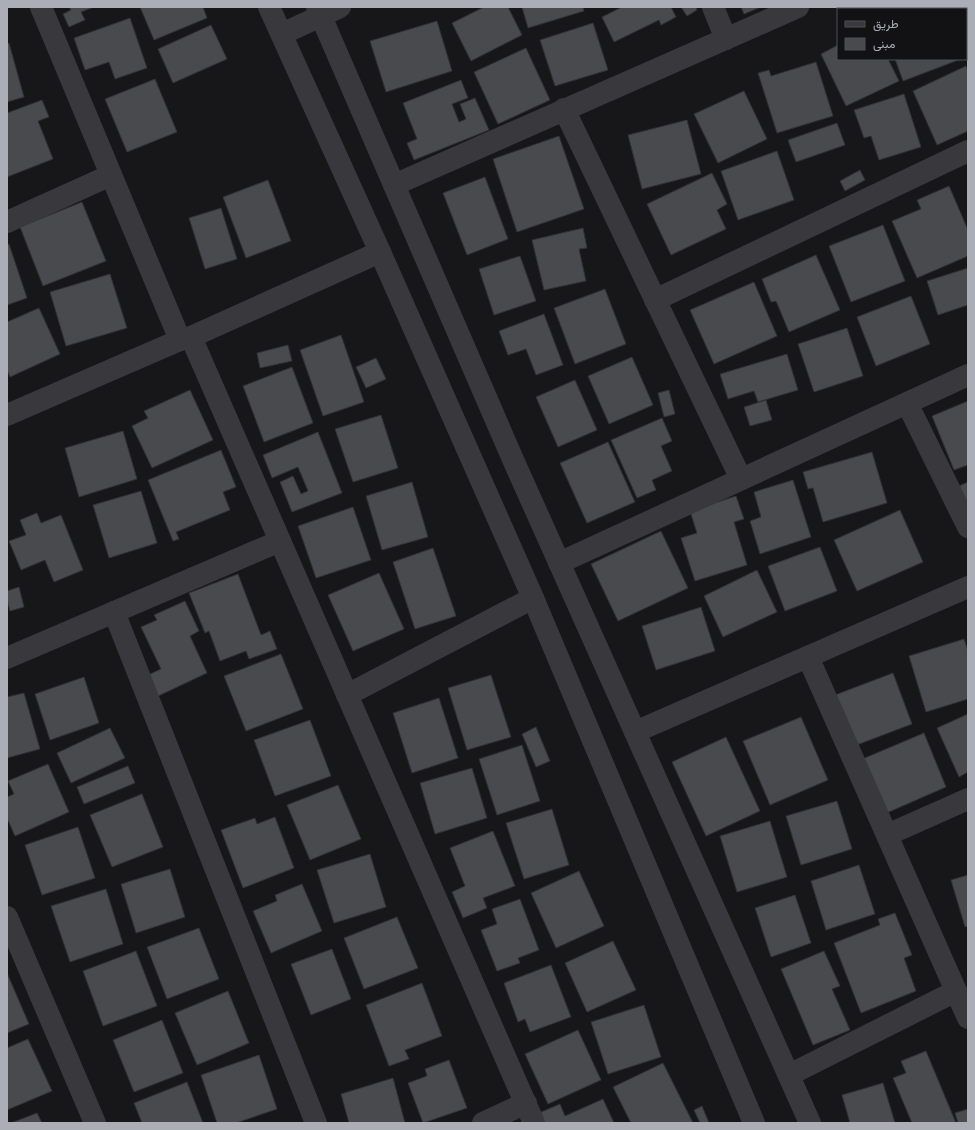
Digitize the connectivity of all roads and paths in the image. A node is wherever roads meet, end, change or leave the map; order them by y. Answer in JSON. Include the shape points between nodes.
{"nodes":[{"id":1,"x":41,"y":7,"type":"edge"},
{"id":2,"x":269,"y":7,"type":"edge"},
{"id":3,"x":340,"y":7,"type":"edge"},
{"id":4,"x":713,"y":7,"type":"edge"},
{"id":5,"x":798,"y":7,"type":"edge"},
{"id":6,"x":319,"y":11,"type":"edge"},
{"id":7,"x":282,"y":34,"type":"junction"},
{"id":8,"x":726,"y":39,"type":"junction"},
{"id":9,"x":564,"y":110,"type":"junction"},
{"id":10,"x":968,"y":151,"type":"edge"},
{"id":11,"x":111,"y":175,"type":"junction"},
{"id":12,"x":394,"y":186,"type":"junction"},
{"id":13,"x":7,"y":222,"type":"edge"},
{"id":14,"x":380,"y":252,"type":"junction"},
{"id":15,"x":656,"y":300,"type":"junction"},
{"id":16,"x":186,"y":338,"type":"junction"},
{"id":17,"x":968,"y":375,"type":"edge"},
{"id":18,"x":907,"y":403,"type":"junction"},
{"id":19,"x":7,"y":415,"type":"edge"},
{"id":20,"x":741,"y":479,"type":"junction"},
{"id":21,"x":968,"y":527,"type":"edge"},
{"id":22,"x":280,"y":541,"type":"junction"},
{"id":23,"x":559,"y":563,"type":"junction"},
{"id":24,"x":968,"y":587,"type":"edge"},
{"id":25,"x":533,"y":598,"type":"junction"},
{"id":26,"x":114,"y":612,"type":"junction"},
{"id":27,"x":808,"y":657,"type":"junction"},
{"id":28,"x":7,"y":658,"type":"edge"},
{"id":29,"x":348,"y":695,"type":"junction"},
{"id":30,"x":635,"y":732,"type":"junction"},
{"id":31,"x":968,"y":799,"type":"edge"},
{"id":32,"x":887,"y":836,"type":"junction"},
{"id":33,"x":7,"y":917,"type":"edge"},
{"id":34,"x":956,"y":991,"type":"junction"},
{"id":35,"x":968,"y":1018,"type":"edge"},
{"id":36,"x":789,"y":1075,"type":"junction"},
{"id":37,"x":526,"y":1103,"type":"junction"},
{"id":38,"x":95,"y":1123,"type":"edge"},
{"id":39,"x":316,"y":1123,"type":"edge"},
{"id":40,"x":483,"y":1123,"type":"edge"},
{"id":41,"x":534,"y":1123,"type":"edge"},
{"id":42,"x":754,"y":1123,"type":"edge"},
{"id":43,"x":810,"y":1123,"type":"edge"}],
"edges":[{"from":1,"to":11,"type":"street"},
{"from":2,"to":7,"type":"street"},
{"from":3,"to":6,"type":"street"},
{"from":4,"to":8,"type":"street"},
{"from":5,"to":8,"type":"street"},
{"from":6,"to":7,"type":"street"},
{"from":6,"to":12,"type":"street"},
{"from":7,"to":14,"type":"street"},
{"from":8,"to":9,"type":"street"},
{"from":9,"to":12,"type":"street"},
{"from":9,"to":15,"type":"street"},
{"from":10,"to":15,"type":"street"},
{"from":11,"to":13,"type":"street"},
{"from":11,"to":16,"type":"street"},
{"from":12,"to":23,"type":"street"},
{"from":14,"to":16,"type":"street"},
{"from":14,"to":25,"type":"street"},
{"from":15,"to":20,"type":"street"},
{"from":16,"to":19,"type":"street"},
{"from":16,"to":22,"type":"street"},
{"from":17,"to":18,"type":"street"},
{"from":18,"to":20,"type":"street"},
{"from":18,"to":21,"type":"street"},
{"from":20,"to":23,"type":"street"},
{"from":22,"to":26,"type":"street"},
{"from":22,"to":29,"type":"street"},
{"from":23,"to":30,"type":"street"},
{"from":24,"to":27,"type":"street"},
{"from":25,"to":29,"type":"street"},
{"from":25,"to":42,"type":"street"},
{"from":26,"to":28,"type":"street"},
{"from":26,"to":39,"type":"street"},
{"from":27,"to":30,"type":"street"},
{"from":27,"to":32,"type":"street"},
{"from":29,"to":37,"type":"street"},
{"from":30,"to":36,"type":"street"},
{"from":31,"to":32,"type":"street"},
{"from":32,"to":34,"type":"street"},
{"from":33,"to":38,"type":"street"},
{"from":34,"to":35,"type":"street"},
{"from":34,"to":36,"type":"street"},
{"from":36,"to":43,"type":"street"},
{"from":37,"to":40,"type":"street"},
{"from":37,"to":41,"type":"street"}]}
